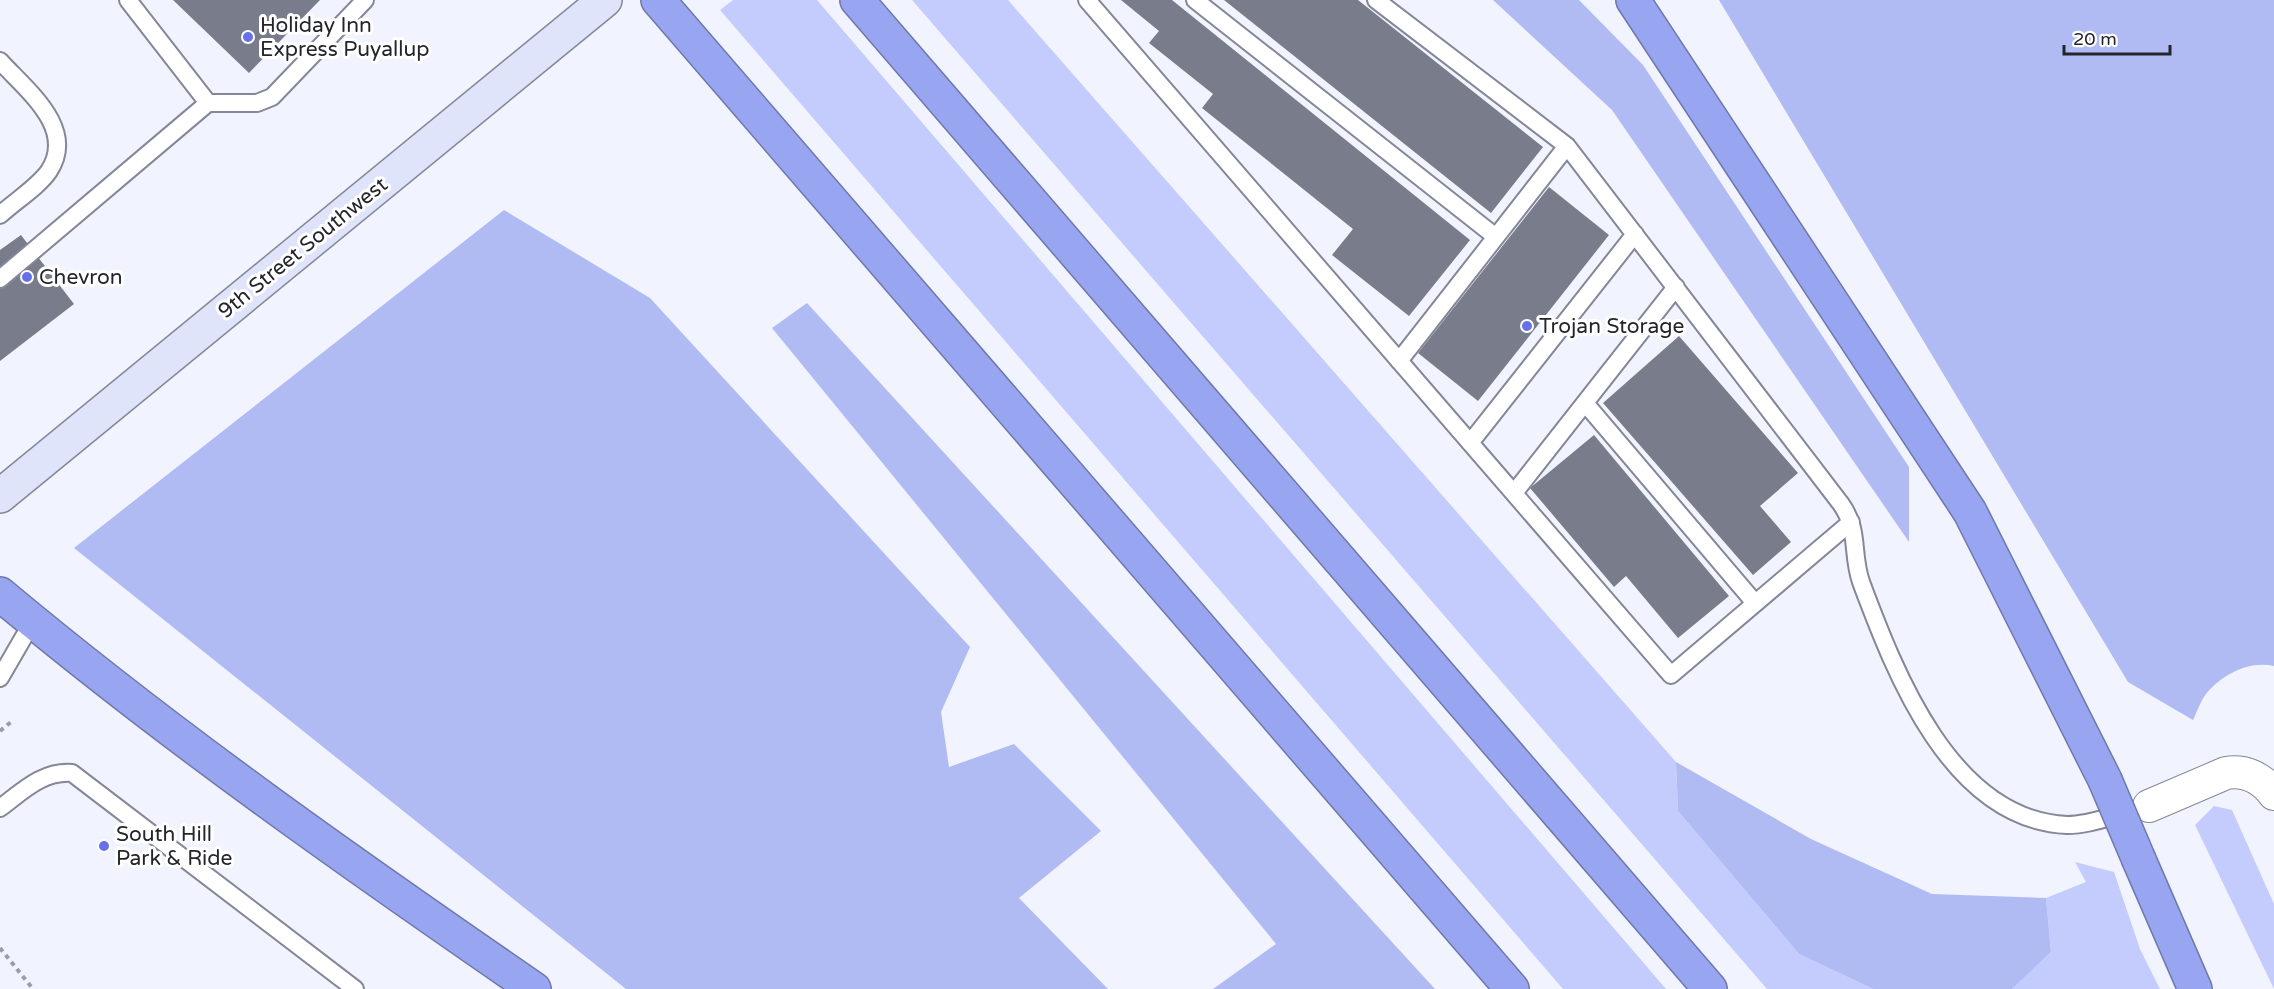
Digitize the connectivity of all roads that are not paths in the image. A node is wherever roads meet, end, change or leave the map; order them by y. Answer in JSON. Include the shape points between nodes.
{"nodes":[{"id":1,"x":128,"y":0,"type":"edge"},
{"id":2,"x":365,"y":0,"type":"edge"},
{"id":3,"x":605,"y":0,"type":"edge"},
{"id":4,"x":658,"y":0,"type":"edge"},
{"id":5,"x":857,"y":0,"type":"edge"},
{"id":6,"x":1087,"y":0,"type":"edge"},
{"id":7,"x":1195,"y":0,"type":"edge"},
{"id":8,"x":1376,"y":0,"type":"edge"},
{"id":9,"x":1633,"y":0,"type":"edge"},
{"id":10,"x":0,"y":61,"type":"edge"},
{"id":11,"x":208,"y":103,"type":"junction"},
{"id":12,"x":1567,"y":147,"type":"junction"},
{"id":13,"x":0,"y":215,"type":"edge"},
{"id":14,"x":1635,"y":234,"type":"junction"},
{"id":15,"x":1496,"y":237,"type":"junction"},
{"id":16,"x":0,"y":279,"type":"edge"},
{"id":17,"x":1676,"y":287,"type":"junction"},
{"id":18,"x":1399,"y":361,"type":"junction"},
{"id":19,"x":1585,"y":403,"type":"junction"},
{"id":20,"x":1470,"y":443,"type":"junction"},
{"id":21,"x":1514,"y":493,"type":"junction"},
{"id":22,"x":0,"y":496,"type":"edge"},
{"id":23,"x":1851,"y":522,"type":"junction"},
{"id":24,"x":0,"y":594,"type":"edge"},
{"id":25,"x":1755,"y":603,"type":"junction"},
{"id":26,"x":33,"y":621,"type":"junction"},
{"id":27,"x":0,"y":678,"type":"edge"},
{"id":28,"x":2274,"y":794,"type":"edge"},
{"id":29,"x":2149,"y":806,"type":"joint"},
{"id":30,"x":0,"y":808,"type":"edge"},
{"id":31,"x":354,"y":989,"type":"edge"},
{"id":32,"x":534,"y":989,"type":"edge"},
{"id":33,"x":1512,"y":989,"type":"edge"},
{"id":34,"x":1710,"y":989,"type":"edge"},
{"id":35,"x":2195,"y":989,"type":"edge"}],
"edges":[{"from":1,"to":11,"type":"lane"},
{"from":2,"to":11,"type":"lane","via":[[272,97],[257,103]]},
{"from":3,"to":22,"type":"main road","name":"9th Street Southwest"},
{"from":4,"to":33,"type":"highway"},
{"from":5,"to":34,"type":"highway"},
{"from":6,"to":18,"type":"lane"},
{"from":7,"to":15,"type":"lane"},
{"from":8,"to":12,"type":"lane"},
{"from":9,"to":35,"type":"highway","bridge":true,"via":[[1970,512],[2105,780]]},
{"from":10,"to":13,"type":"lane","via":[[51,118],[58,137],[57,155],[48,172]]},
{"from":11,"to":16,"type":"lane"},
{"from":12,"to":14,"type":"lane"},
{"from":12,"to":15,"type":"lane"},
{"from":14,"to":17,"type":"lane"},
{"from":14,"to":20,"type":"lane"},
{"from":15,"to":18,"type":"lane"},
{"from":17,"to":19,"type":"lane"},
{"from":17,"to":23,"type":"lane"},
{"from":18,"to":20,"type":"lane"},
{"from":19,"to":21,"type":"lane"},
{"from":19,"to":25,"type":"lane"},
{"from":20,"to":21,"type":"lane"},
{"from":21,"to":25,"type":"lane","via":[[1671,675]]},
{"from":23,"to":25,"type":"lane"},
{"from":23,"to":29,"type":"lane","via":[[1861,581],[1910,696],[1924,724],[1961,771],[1999,803],[2044,821],[2083,824]]},
{"from":24,"to":26,"type":"highway"},
{"from":26,"to":27,"type":"lane"},
{"from":26,"to":32,"type":"highway","via":[[273,807]]},
{"from":28,"to":29,"type":"street","via":[[2260,781],[2238,771]]},
{"from":30,"to":31,"type":"lane","via":[[38,779],[56,772],[72,773]]}]}
